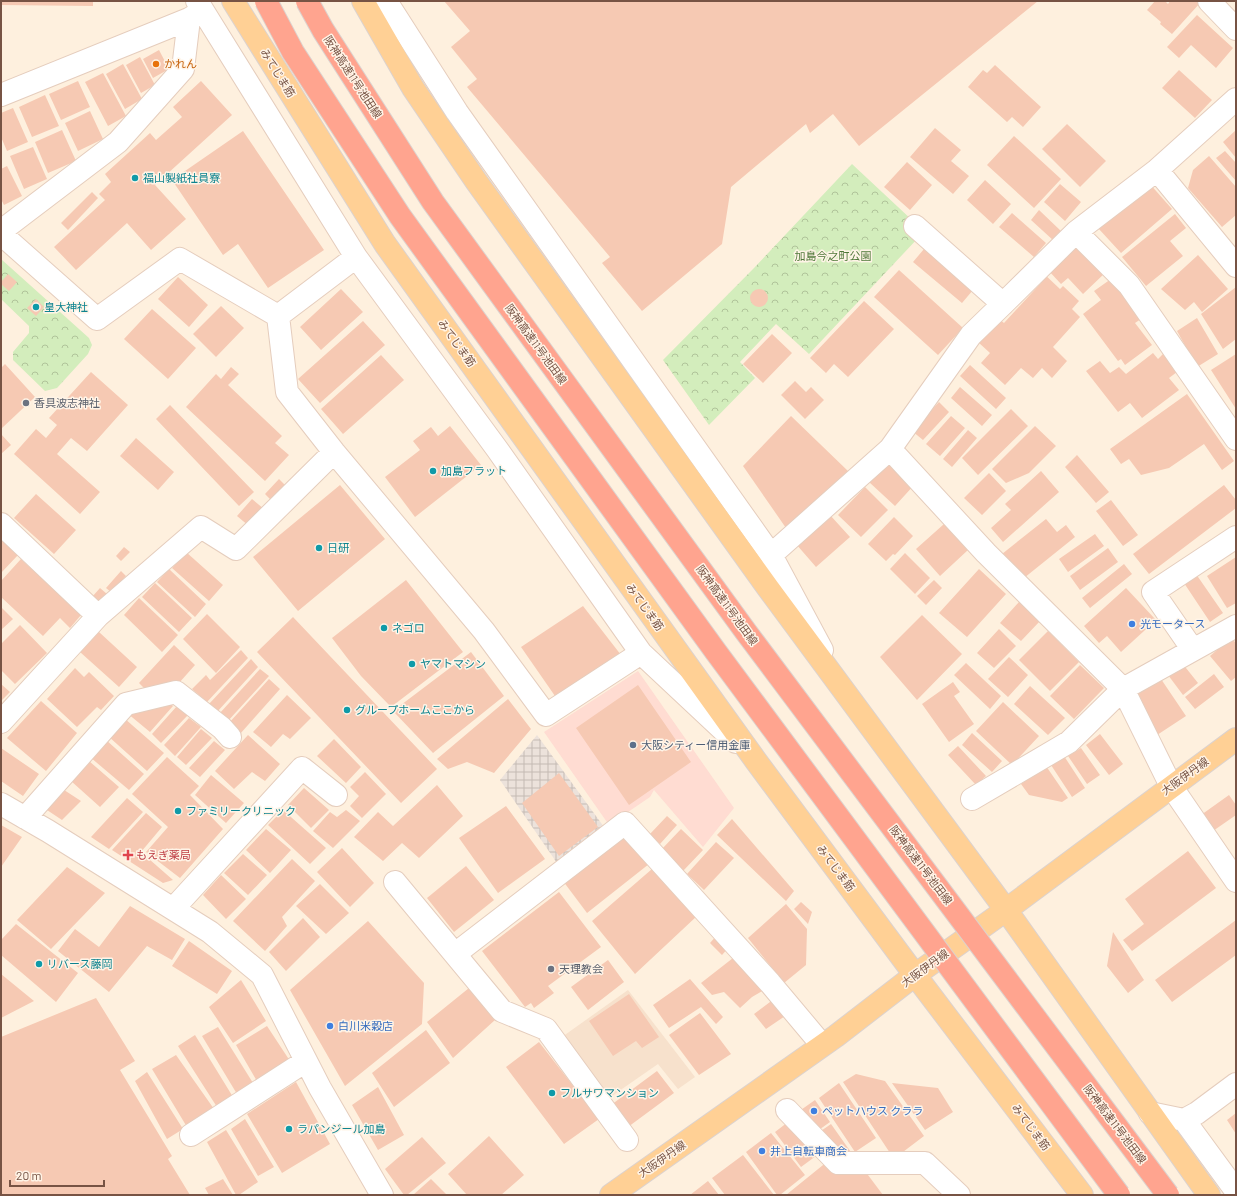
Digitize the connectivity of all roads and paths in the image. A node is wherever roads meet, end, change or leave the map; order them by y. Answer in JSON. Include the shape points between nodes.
{"nodes":[{"id":1,"x":233,"y":1,"type":"edge"},
{"id":2,"x":266,"y":1,"type":"edge"},
{"id":3,"x":307,"y":1,"type":"edge"},
{"id":4,"x":362,"y":1,"type":"edge"},
{"id":5,"x":386,"y":1,"type":"edge"},
{"id":6,"x":1210,"y":1,"type":"edge"},
{"id":7,"x":200,"y":8,"type":"edge"},
{"id":8,"x":1236,"y":29,"type":"edge"},
{"id":9,"x":1,"y":95,"type":"edge"},
{"id":10,"x":1236,"y":98,"type":"edge"},
{"id":11,"x":1157,"y":170,"type":"junction"},
{"id":12,"x":914,"y":226,"type":"dead end"},
{"id":13,"x":1,"y":231,"type":"edge"},
{"id":14,"x":1076,"y":232,"type":"junction"},
{"id":15,"x":1,"y":234,"type":"edge"},
{"id":16,"x":356,"y":257,"type":"junction"},
{"id":17,"x":1236,"y":266,"type":"edge"},
{"id":18,"x":1002,"y":304,"type":"junction"},
{"id":19,"x":278,"y":316,"type":"junction"},
{"id":20,"x":1236,"y":439,"type":"edge"},
{"id":21,"x":890,"y":449,"type":"junction"},
{"id":22,"x":334,"y":452,"type":"junction"},
{"id":23,"x":1,"y":524,"type":"edge"},
{"id":24,"x":1236,"y":537,"type":"edge"},
{"id":25,"x":771,"y":555,"type":"junction"},
{"id":26,"x":98,"y":616,"type":"junction"},
{"id":27,"x":1236,"y":626,"type":"edge"},
{"id":28,"x":1193,"y":650,"type":"junction"},
{"id":29,"x":641,"y":653,"type":"junction"},
{"id":30,"x":843,"y":689,"type":"junction"},
{"id":31,"x":1123,"y":689,"type":"junction"},
{"id":32,"x":1,"y":722,"type":"edge"},
{"id":33,"x":230,"y":737,"type":"dead end"},
{"id":34,"x":1236,"y":739,"type":"edge"},
{"id":35,"x":756,"y":761,"type":"junction"},
{"id":36,"x":1171,"y":786,"type":"junction"},
{"id":37,"x":336,"y":795,"type":"dead end"},
{"id":38,"x":972,"y":799,"type":"dead end"},
{"id":39,"x":1,"y":804,"type":"edge"},
{"id":40,"x":25,"y":818,"type":"junction"},
{"id":41,"x":1236,"y":881,"type":"edge"},
{"id":42,"x":395,"y":882,"type":"dead end"},
{"id":43,"x":173,"y":909,"type":"junction"},
{"id":44,"x":1006,"y":910,"type":"junction"},
{"id":45,"x":455,"y":954,"type":"junction"},
{"id":46,"x":915,"y":975,"type":"junction"},
{"id":47,"x":822,"y":1045,"type":"junction"},
{"id":48,"x":306,"y":1061,"type":"junction"},
{"id":49,"x":1236,"y":1084,"type":"edge"},
{"id":50,"x":787,"y":1110,"type":"dead end"},
{"id":51,"x":1150,"y":1112,"type":"junction"},
{"id":52,"x":1184,"y":1120,"type":"junction"},
{"id":53,"x":191,"y":1135,"type":"dead end"},
{"id":54,"x":627,"y":1140,"type":"dead end"},
{"id":55,"x":1236,"y":1191,"type":"edge"},
{"id":56,"x":382,"y":1195,"type":"edge"},
{"id":57,"x":611,"y":1195,"type":"edge"},
{"id":58,"x":959,"y":1195,"type":"edge"},
{"id":59,"x":1082,"y":1195,"type":"edge"},
{"id":60,"x":1119,"y":1195,"type":"edge"},
{"id":61,"x":1168,"y":1195,"type":"edge"},
{"id":62,"x":1209,"y":1195,"type":"edge"}],
"edges":[{"from":1,"to":35,"type":"main road","name":"みてじま筋","via":[[385,244]]},
{"from":2,"to":60,"type":"highway","bridge":true,"via":[[293,52],[400,216],[716,652]]},
{"from":3,"to":61,"type":"highway","name":"阪神高速11号池田線","bridge":true,"via":[[433,202],[746,632]]},
{"from":4,"to":30,"type":"main road","via":[[413,88],[476,181]]},
{"from":5,"to":25,"type":"street","via":[[457,112]]},
{"from":6,"to":8,"type":"street"},
{"from":7,"to":9,"type":"street"},
{"from":7,"to":13,"type":"street","via":[[183,69],[118,142]]},
{"from":7,"to":16,"type":"street"},
{"from":10,"to":11,"type":"street"},
{"from":11,"to":14,"type":"street"},
{"from":11,"to":17,"type":"street"},
{"from":12,"to":18,"type":"street"},
{"from":14,"to":18,"type":"street"},
{"from":14,"to":20,"type":"street","via":[[1129,285]]},
{"from":15,"to":19,"type":"street","via":[[97,319],[180,259]]},
{"from":16,"to":19,"type":"street"},
{"from":16,"to":29,"type":"street","via":[[497,449]]},
{"from":18,"to":21,"type":"street","via":[[971,335]]},
{"from":19,"to":22,"type":"street","via":[[287,392]]},
{"from":21,"to":25,"type":"street"},
{"from":21,"to":31,"type":"street","via":[[986,553]]},
{"from":22,"to":26,"type":"street","via":[[236,549],[201,527]]},
{"from":22,"to":29,"type":"street","via":[[484,631],[546,715]]},
{"from":23,"to":26,"type":"street"},
{"from":24,"to":28,"type":"street","via":[[1153,592]]},
{"from":25,"to":30,"type":"street"},
{"from":26,"to":32,"type":"street"},
{"from":27,"to":28,"type":"street"},
{"from":28,"to":31,"type":"street"},
{"from":29,"to":35,"type":"street"},
{"from":30,"to":44,"type":"main road"},
{"from":31,"to":36,"type":"street"},
{"from":31,"to":38,"type":"street","via":[[1069,742]]},
{"from":33,"to":40,"type":"street","via":[[176,692],[126,704]]},
{"from":34,"to":36,"type":"main road","name":"大阪伊丹線"},
{"from":35,"to":46,"type":"main road","name":"みてじま筋"},
{"from":36,"to":41,"type":"street"},
{"from":36,"to":44,"type":"main road","name":"大阪伊丹線"},
{"from":37,"to":43,"type":"street","via":[[302,768]]},
{"from":39,"to":40,"type":"street"},
{"from":40,"to":43,"type":"street"},
{"from":42,"to":45,"type":"street"},
{"from":43,"to":48,"type":"street","via":[[210,932],[262,975]]},
{"from":44,"to":46,"type":"main road","name":"大阪伊丹線"},
{"from":44,"to":51,"type":"main road"},
{"from":45,"to":47,"type":"street","via":[[625,823],[770,983]]},
{"from":45,"to":54,"type":"street","via":[[502,1011],[546,1029]]},
{"from":46,"to":47,"type":"main road","name":"大阪伊丹線"},
{"from":46,"to":59,"type":"main road","name":"みてじま筋"},
{"from":47,"to":57,"type":"main road","name":"大阪伊丹線"},
{"from":48,"to":53,"type":"street"},
{"from":48,"to":56,"type":"street"},
{"from":49,"to":52,"type":"street"},
{"from":50,"to":58,"type":"street","via":[[838,1163],[925,1163]]},
{"from":51,"to":52,"type":"street"},
{"from":51,"to":62,"type":"main road"},
{"from":52,"to":55,"type":"street"}]}
